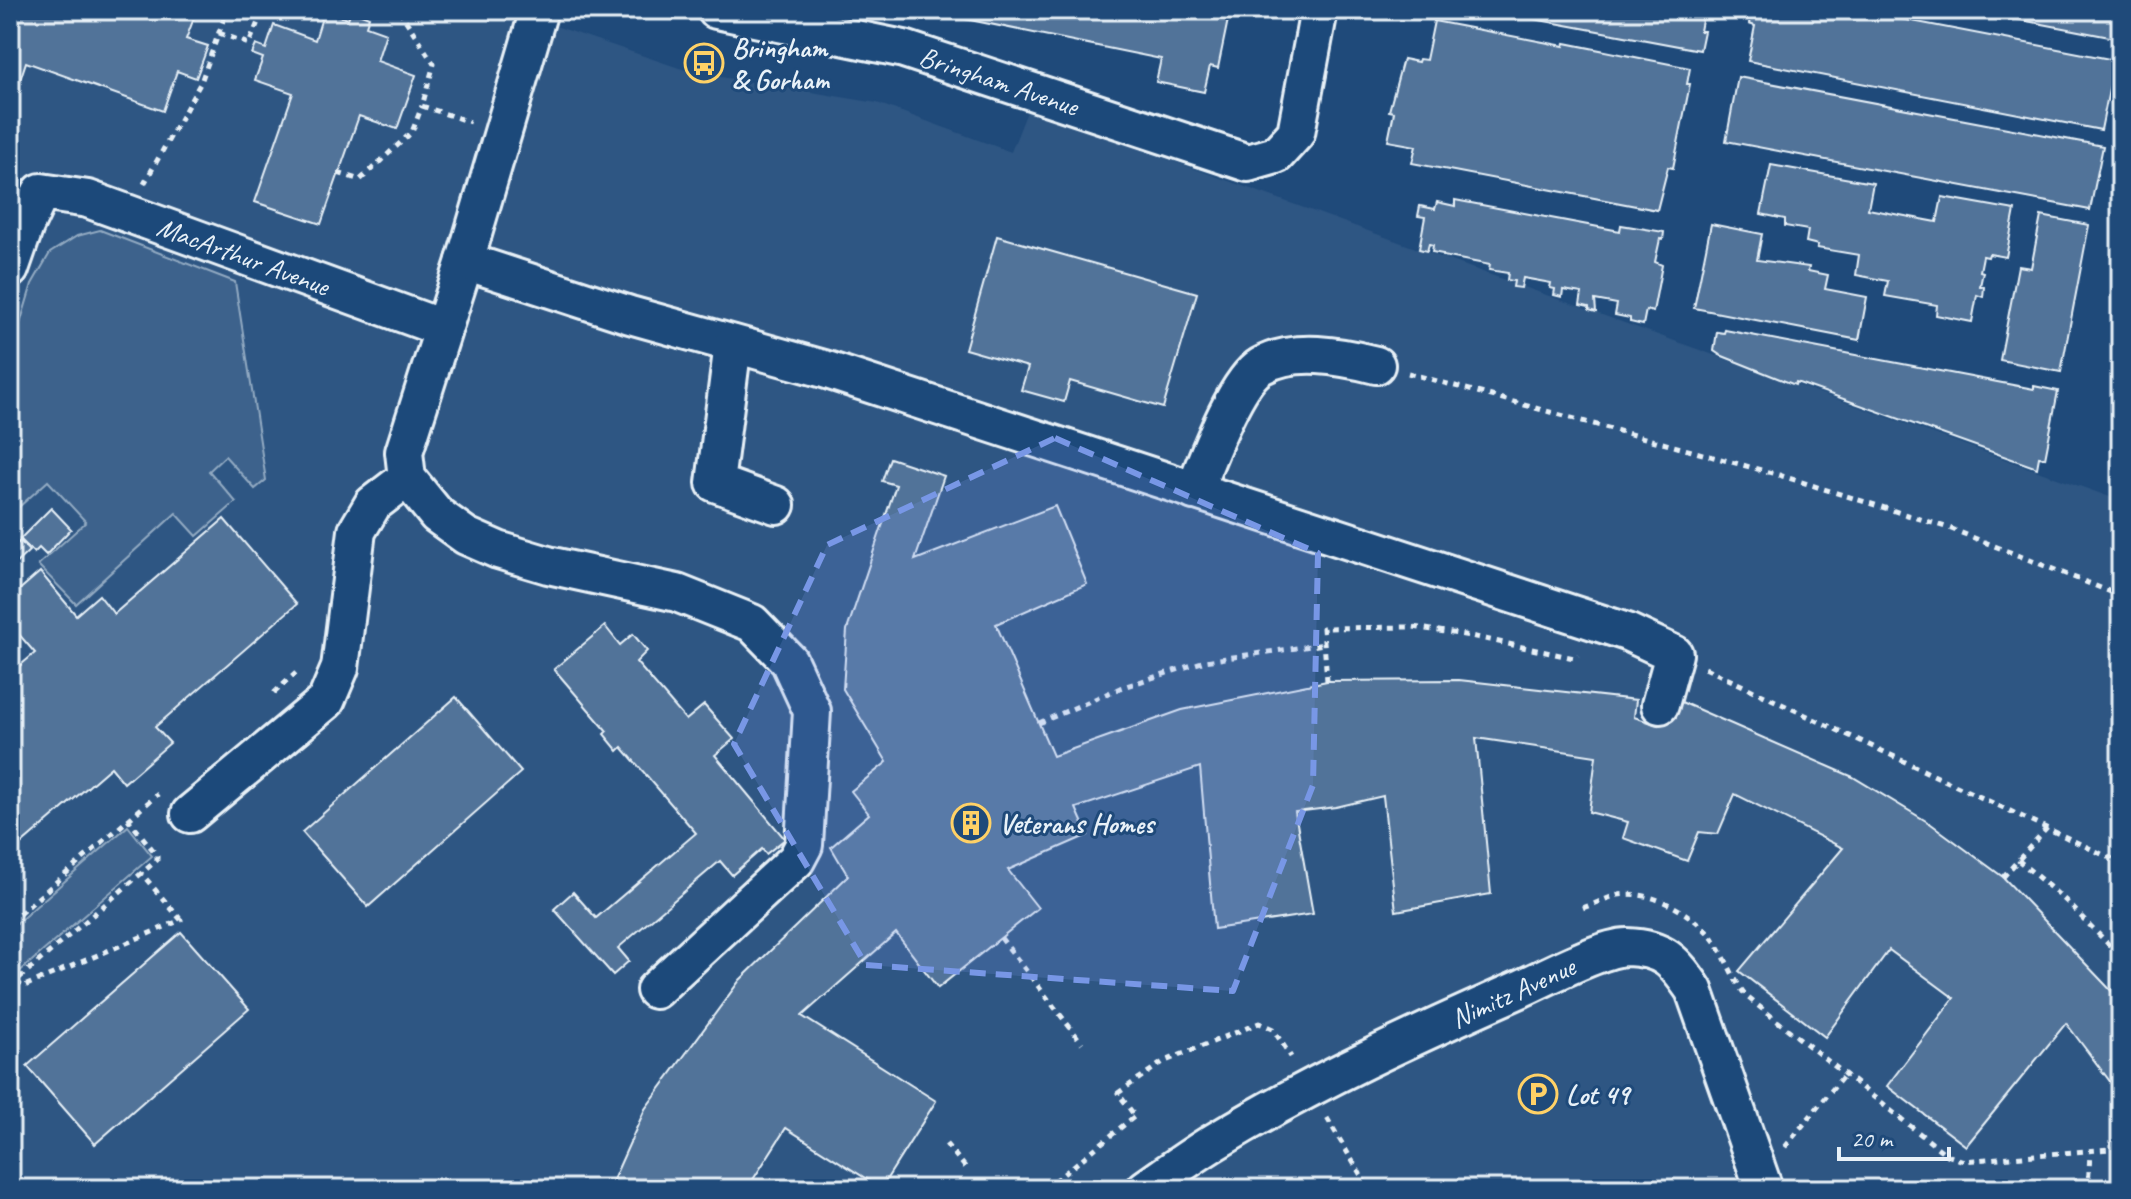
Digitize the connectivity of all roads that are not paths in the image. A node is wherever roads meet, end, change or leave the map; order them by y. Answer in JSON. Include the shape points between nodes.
{"nodes":[{"id":1,"x":539,"y":10,"type":"edge"},
{"id":2,"x":716,"y":10,"type":"edge"},
{"id":3,"x":1319,"y":10,"type":"edge"},
{"id":4,"x":465,"y":261,"type":"junction"},
{"id":5,"x":10,"y":269,"type":"edge"},
{"id":6,"x":442,"y":328,"type":"junction"},
{"id":7,"x":733,"y":344,"type":"junction"},
{"id":8,"x":1376,"y":365,"type":"road end"},
{"id":9,"x":407,"y":478,"type":"junction"},
{"id":10,"x":1194,"y":491,"type":"junction"},
{"id":11,"x":776,"y":505,"type":"dead end"},
{"id":12,"x":1660,"y":705,"type":"dead end"},
{"id":13,"x":190,"y":814,"type":"dead end"},
{"id":14,"x":655,"y":990,"type":"dead end"},
{"id":15,"x":1145,"y":1189,"type":"edge"},
{"id":16,"x":1764,"y":1189,"type":"edge"}],
"edges":[{"from":1,"to":4,"type":"street"},
{"from":2,"to":3,"type":"street","name":"Bringham Avenue","via":[[904,49],[1248,163],[1276,155],[1296,133]]},
{"from":4,"to":6,"type":"street"},
{"from":4,"to":7,"type":"street"},
{"from":5,"to":6,"type":"street","name":"MacArthur Avenue","via":[[41,192],[88,199]]},
{"from":6,"to":9,"type":"street","via":[[404,452]]},
{"from":7,"to":10,"type":"street"},
{"from":7,"to":11,"type":"street","via":[[715,483]]},
{"from":8,"to":10,"type":"street","via":[[1339,355],[1287,357],[1260,367],[1244,383]]},
{"from":9,"to":13,"type":"street","via":[[373,504],[357,531],[340,668],[326,701]]},
{"from":9,"to":14,"type":"street","via":[[437,515],[466,536],[548,565],[677,593],[752,623],[789,661],[812,711],[804,845],[796,860]]},
{"from":10,"to":12,"type":"street","via":[[1627,632],[1674,654]]},
{"from":15,"to":16,"type":"street","name":"Nimitz Avenue","via":[[1228,1134],[1380,1052],[1581,961],[1624,947],[1656,950],[1677,965],[1694,990]]}]}
